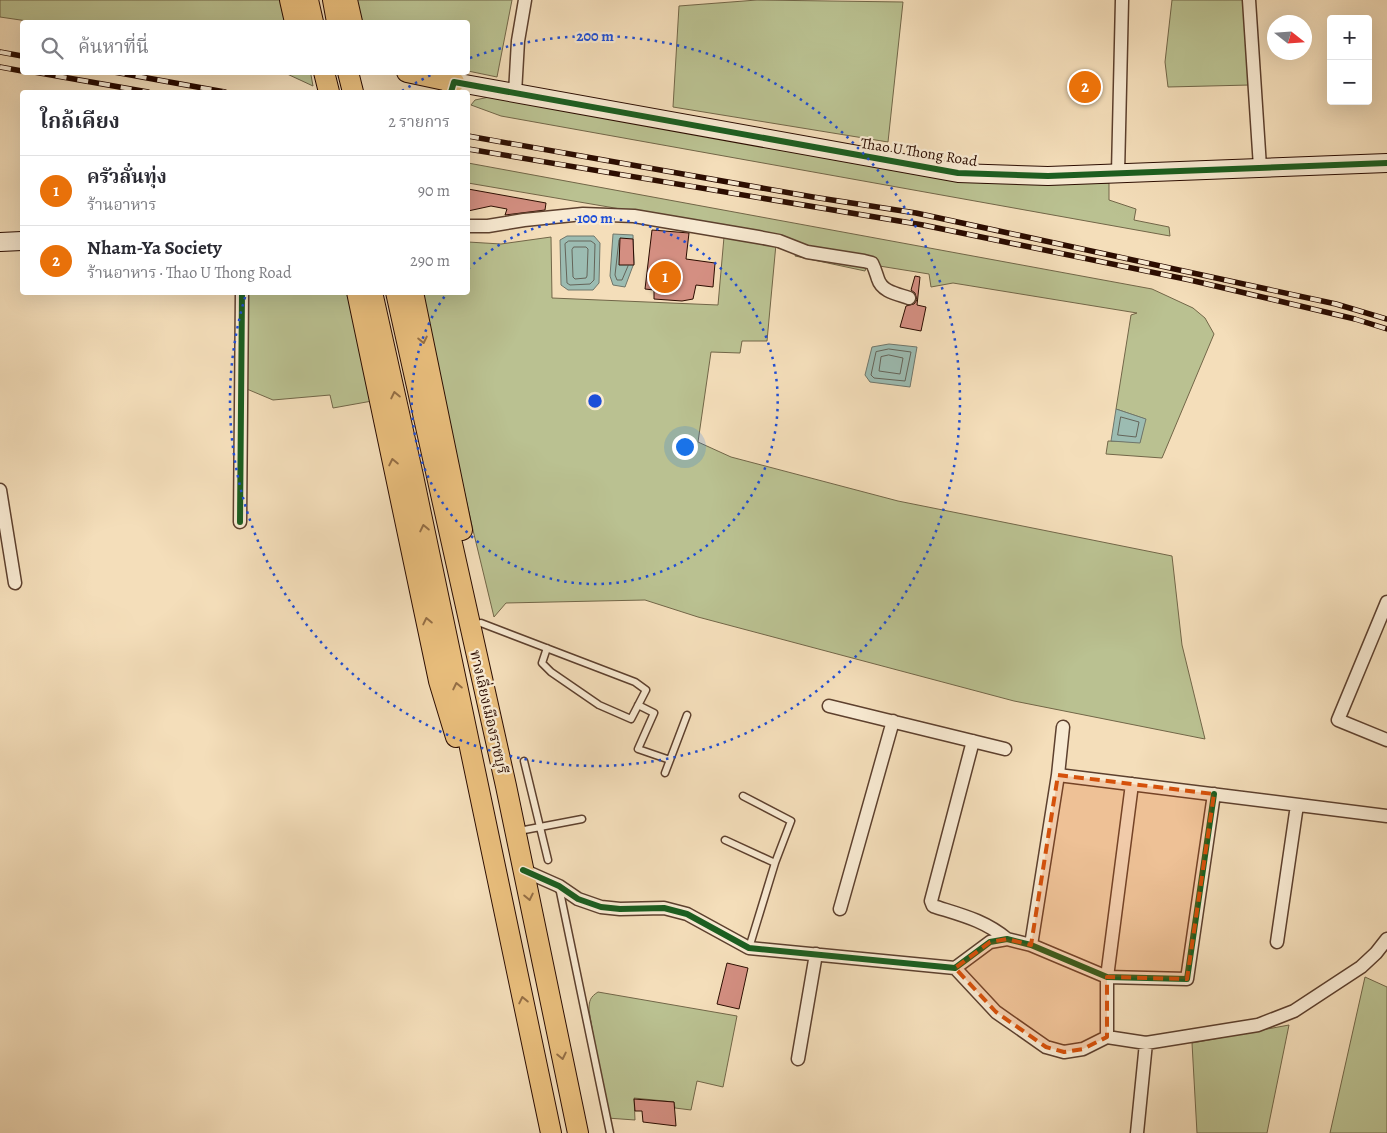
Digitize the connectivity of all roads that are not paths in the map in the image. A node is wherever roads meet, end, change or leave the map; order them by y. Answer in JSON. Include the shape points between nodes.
{"nodes":[{"id":1,"x":290,"y":0,"type":"edge"},
{"id":2,"x":308,"y":0,"type":"edge"},
{"id":3,"x":332,"y":0,"type":"edge"},
{"id":4,"x":347,"y":0,"type":"edge"},
{"id":5,"x":525,"y":0,"type":"edge"},
{"id":6,"x":1122,"y":0,"type":"edge"},
{"id":7,"x":1249,"y":0,"type":"edge"},
{"id":8,"x":295,"y":20,"type":"edge"},
{"id":9,"x":313,"y":20,"type":"edge"},
{"id":10,"x":337,"y":20,"type":"edge"},
{"id":11,"x":352,"y":20,"type":"edge"},
{"id":12,"x":325,"y":75,"type":"edge"},
{"id":13,"x":349,"y":75,"type":"edge"},
{"id":14,"x":417,"y":75,"type":"edge"},
{"id":15,"x":453,"y":87,"type":"edge"},
{"id":16,"x":328,"y":90,"type":"edge"},
{"id":17,"x":352,"y":90,"type":"edge"},
{"id":18,"x":515,"y":92,"type":"junction"},
{"id":19,"x":1387,"y":163,"type":"edge"},
{"id":20,"x":1260,"y":167,"type":"junction"},
{"id":21,"x":1118,"y":173,"type":"junction"},
{"id":22,"x":470,"y":226,"type":"edge"},
{"id":23,"x":20,"y":241,"type":"edge"},
{"id":24,"x":0,"y":242,"type":"edge"},
{"id":25,"x":242,"y":295,"type":"edge"},
{"id":26,"x":358,"y":295,"type":"edge"},
{"id":27,"x":373,"y":295,"type":"edge"},
{"id":28,"x":397,"y":295,"type":"edge"},
{"id":29,"x":414,"y":295,"type":"edge"},
{"id":30,"x":909,"y":298,"type":"dead end"},
{"id":31,"x":0,"y":490,"type":"edge"},
{"id":32,"x":240,"y":522,"type":"dead end"},
{"id":33,"x":15,"y":583,"type":"dead end"},
{"id":34,"x":1387,"y":602,"type":"edge"},
{"id":35,"x":481,"y":623,"type":"junction"},
{"id":36,"x":547,"y":648,"type":"junction"},
{"id":37,"x":638,"y":705,"type":"junction"},
{"id":38,"x":829,"y":706,"type":"dead end"},
{"id":39,"x":687,"y":715,"type":"dead end"},
{"id":40,"x":893,"y":721,"type":"junction"},
{"id":41,"x":1063,"y":728,"type":"dead end"},
{"id":42,"x":1387,"y":740,"type":"edge"},
{"id":43,"x":973,"y":741,"type":"junction"},
{"id":44,"x":1005,"y":749,"type":"dead end"},
{"id":45,"x":670,"y":760,"type":"junction"},
{"id":46,"x":524,"y":761,"type":"dead end"},
{"id":47,"x":665,"y":773,"type":"dead end"},
{"id":48,"x":1058,"y":775,"type":"junction"},
{"id":49,"x":1132,"y":784,"type":"junction"},
{"id":50,"x":506,"y":786,"type":"junction"},
{"id":51,"x":1214,"y":794,"type":"junction"},
{"id":52,"x":743,"y":796,"type":"dead end"},
{"id":53,"x":1297,"y":805,"type":"junction"},
{"id":54,"x":1387,"y":816,"type":"edge"},
{"id":55,"x":582,"y":819,"type":"dead end"},
{"id":56,"x":540,"y":827,"type":"junction"},
{"id":57,"x":515,"y":831,"type":"junction"},
{"id":58,"x":725,"y":840,"type":"dead end"},
{"id":59,"x":548,"y":860,"type":"dead end"},
{"id":60,"x":775,"y":863,"type":"junction"},
{"id":61,"x":496,"y":870,"type":"junction"},
{"id":62,"x":523,"y":870,"type":"junction"},
{"id":63,"x":559,"y":886,"type":"junction"},
{"id":64,"x":840,"y":908,"type":"dead end"},
{"id":65,"x":1007,"y":939,"type":"junction"},
{"id":66,"x":1387,"y":939,"type":"edge"},
{"id":67,"x":1277,"y":942,"type":"dead end"},
{"id":68,"x":1032,"y":944,"type":"junction"},
{"id":69,"x":749,"y":948,"type":"junction"},
{"id":70,"x":816,"y":954,"type":"junction"},
{"id":71,"x":955,"y":968,"type":"junction"},
{"id":72,"x":1107,"y":977,"type":"junction"},
{"id":73,"x":1107,"y":1037,"type":"junction"},
{"id":74,"x":1146,"y":1043,"type":"junction"},
{"id":75,"x":798,"y":1059,"type":"dead end"},
{"id":76,"x":551,"y":1133,"type":"edge"},
{"id":77,"x":578,"y":1133,"type":"edge"},
{"id":78,"x":610,"y":1133,"type":"edge"},
{"id":79,"x":1138,"y":1133,"type":"edge"}],
"edges":[{"from":1,"to":8,"type":"main road"},
{"from":2,"to":9,"type":"main road"},
{"from":3,"to":10,"type":"main road"},
{"from":4,"to":11,"type":"main road"},
{"from":5,"to":18,"type":"street","via":[[518,41]]},
{"from":6,"to":21,"type":"street"},
{"from":7,"to":20,"type":"street"},
{"from":12,"to":16,"type":"main road"},
{"from":13,"to":17,"type":"main road"},
{"from":14,"to":15,"type":"main road"},
{"from":15,"to":18,"type":"street","name":"Thao U Thong Road"},
{"from":18,"to":21,"type":"street","name":"Thao U Thong Road","via":[[958,173],[1048,176]]},
{"from":19,"to":20,"type":"street","name":"Thao U Thong Road"},
{"from":20,"to":21,"type":"street","name":"Thao U Thong Road"},
{"from":22,"to":30,"type":"street","via":[[583,214],[634,216],[779,241],[807,252],[864,261],[872,264],[884,288]]},
{"from":23,"to":24,"type":"street"},
{"from":25,"to":32,"type":"street"},
{"from":61,"to":26,"type":"main road","one_way":true,"via":[[439,681]]},
{"from":61,"to":27,"type":"main road","name":"ทางเลี่ยงเมืองราชบุรี","one_way":true},
{"from":28,"to":50,"type":"main road","name":"ทางเลี่ยงเมืองราชบุรี"},
{"from":29,"to":35,"type":"main road","one_way":true},
{"from":31,"to":33,"type":"street"},
{"from":34,"to":42,"type":"street","via":[[1338,720]]},
{"from":35,"to":36,"type":"lane"},
{"from":35,"to":50,"type":"main road","via":[[490,664]]},
{"from":36,"to":37,"type":"lane","via":[[635,682],[646,690]]},
{"from":36,"to":37,"type":"lane","via":[[542,662],[551,672],[599,705],[632,719]]},
{"from":37,"to":45,"type":"lane","via":[[654,714],[638,749]]},
{"from":38,"to":40,"type":"street"},
{"from":39,"to":45,"type":"lane"},
{"from":40,"to":43,"type":"street"},
{"from":40,"to":64,"type":"street"},
{"from":41,"to":48,"type":"street"},
{"from":43,"to":44,"type":"street"},
{"from":43,"to":65,"type":"street","via":[[931,901],[933,906],[993,927]]},
{"from":45,"to":47,"type":"lane"},
{"from":46,"to":56,"type":"lane"},
{"from":48,"to":49,"type":"street"},
{"from":48,"to":68,"type":"street"},
{"from":49,"to":51,"type":"street"},
{"from":49,"to":72,"type":"street"},
{"from":50,"to":57,"type":"main road","name":"ทางเลี่ยงเมืองราชบุรี"},
{"from":51,"to":53,"type":"street"},
{"from":51,"to":72,"type":"street","via":[[1187,979]]},
{"from":52,"to":60,"type":"lane","via":[[791,821]]},
{"from":53,"to":54,"type":"street"},
{"from":53,"to":67,"type":"street"},
{"from":55,"to":56,"type":"lane"},
{"from":56,"to":57,"type":"lane"},
{"from":56,"to":59,"type":"lane"},
{"from":57,"to":62,"type":"main road","name":"ทางเลี่ยงเมืองราชบุรี"},
{"from":58,"to":60,"type":"lane"},
{"from":60,"to":69,"type":"lane"},
{"from":76,"to":61,"type":"main road","name":"ทางเลี่ยงเมืองราชบุรี","one_way":true},
{"from":62,"to":63,"type":"street"},
{"from":62,"to":77,"type":"main road","name":"ทางเลี่ยงเมืองราชบุรี","one_way":true},
{"from":63,"to":69,"type":"street","via":[[578,899],[601,907],[664,908],[687,914]]},
{"from":63,"to":78,"type":"lane"},
{"from":65,"to":68,"type":"street"},
{"from":65,"to":71,"type":"street","via":[[990,942]]},
{"from":66,"to":74,"type":"street","via":[[1361,967],[1294,1011],[1258,1025]]},
{"from":68,"to":72,"type":"street"},
{"from":69,"to":70,"type":"street"},
{"from":70,"to":71,"type":"street"},
{"from":70,"to":75,"type":"street"},
{"from":71,"to":73,"type":"street","via":[[996,1012],[1046,1047],[1064,1052]]},
{"from":72,"to":73,"type":"street"},
{"from":73,"to":74,"type":"street"},
{"from":74,"to":79,"type":"street"}]}
